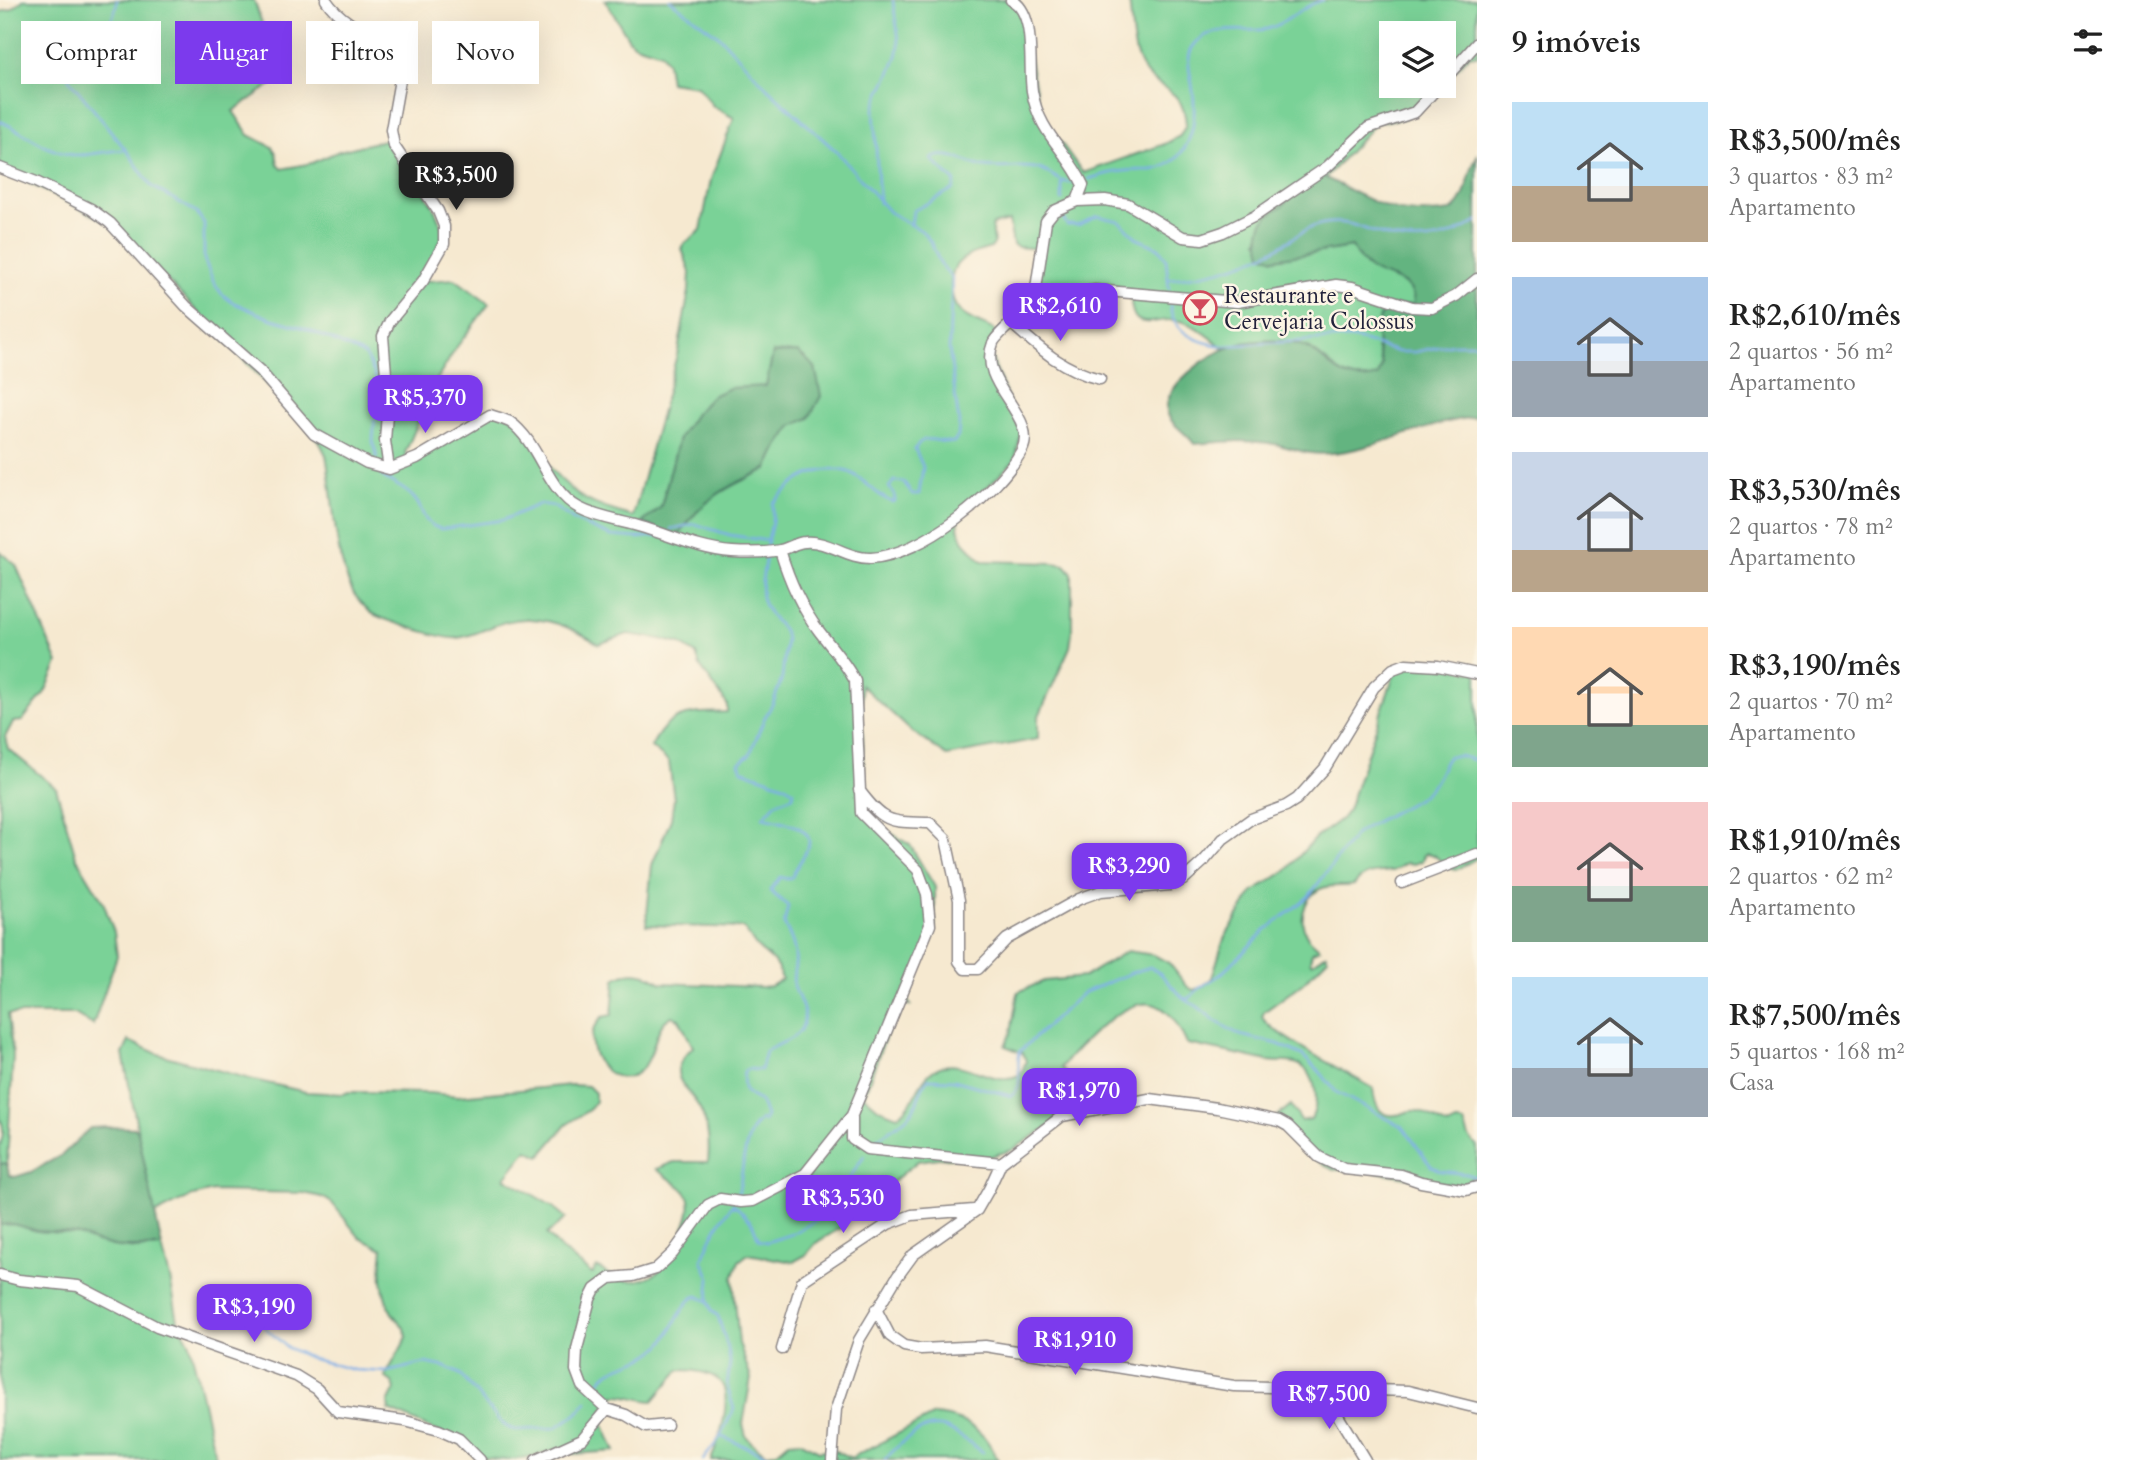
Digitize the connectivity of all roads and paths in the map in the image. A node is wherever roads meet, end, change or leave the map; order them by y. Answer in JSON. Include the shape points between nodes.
{"nodes":[{"id":1,"x":326,"y":0,"type":"edge"},
{"id":2,"x":1011,"y":0,"type":"edge"},
{"id":3,"x":1477,"y":43,"type":"edge"},
{"id":4,"x":1456,"y":67,"type":"edge"},
{"id":5,"x":1428,"y":98,"type":"edge"},
{"id":6,"x":0,"y":168,"type":"edge"},
{"id":7,"x":1077,"y":201,"type":"junction"},
{"id":8,"x":1477,"y":279,"type":"edge"},
{"id":9,"x":1034,"y":302,"type":"junction"},
{"id":10,"x":1012,"y":324,"type":"junction"},
{"id":11,"x":1100,"y":379,"type":"dead end"},
{"id":12,"x":388,"y":469,"type":"junction"},
{"id":13,"x":780,"y":550,"type":"junction"},
{"id":14,"x":1477,"y":674,"type":"edge"},
{"id":15,"x":859,"y":790,"type":"junction"},
{"id":16,"x":1477,"y":853,"type":"edge"},
{"id":17,"x":1402,"y":883,"type":"dead end"},
{"id":18,"x":852,"y":1115,"type":"junction"},
{"id":19,"x":1001,"y":1163,"type":"junction"},
{"id":20,"x":1477,"y":1187,"type":"edge"},
{"id":21,"x":976,"y":1210,"type":"junction"},
{"id":22,"x":0,"y":1275,"type":"edge"},
{"id":23,"x":876,"y":1310,"type":"junction"},
{"id":24,"x":782,"y":1349,"type":"dead end"},
{"id":25,"x":1311,"y":1388,"type":"junction"},
{"id":26,"x":1477,"y":1408,"type":"edge"},
{"id":27,"x":607,"y":1409,"type":"junction"},
{"id":28,"x":667,"y":1425,"type":"dead end"},
{"id":29,"x":480,"y":1460,"type":"edge"},
{"id":30,"x":536,"y":1460,"type":"edge"},
{"id":31,"x":832,"y":1460,"type":"edge"},
{"id":32,"x":1365,"y":1460,"type":"edge"}],
"edges":[{"from":1,"to":12,"type":"street","via":[[351,24],[396,49],[401,74],[391,130],[394,146],[439,211],[444,226],[444,244],[383,337]]},
{"from":2,"to":7,"type":"street","via":[[1025,15],[1038,116],[1083,185]]},
{"from":3,"to":4,"type":"street"},
{"from":5,"to":7,"type":"street","via":[[1415,112],[1368,128],[1327,167],[1255,216],[1202,239],[1183,237],[1128,204]]},
{"from":6,"to":12,"type":"street","via":[[91,209],[110,223],[186,306],[260,371],[314,434],[367,463]]},
{"from":7,"to":9,"type":"street","via":[[1054,211],[1046,221]]},
{"from":8,"to":9,"type":"street","via":[[1432,308],[1412,307],[1336,285],[1237,302],[1096,290]]},
{"from":9,"to":10,"type":"street"},
{"from":10,"to":11,"type":"street","via":[[1063,365]]},
{"from":10,"to":13,"type":"street","via":[[993,341],[989,363],[1025,436],[1023,448],[997,483],[954,523],[901,550],[871,558],[804,542]]},
{"from":12,"to":13,"type":"street","via":[[417,458],[490,415],[509,421],[521,433],[559,489],[578,507],[687,543],[730,552]]},
{"from":13,"to":15,"type":"street","via":[[801,604],[855,681]]},
{"from":14,"to":15,"type":"street","via":[[1406,664],[1393,669],[1374,687],[1325,768],[1297,799],[1251,819],[1223,839],[1183,880],[1101,891],[1079,899],[1007,939],[978,969],[965,969],[959,961],[959,900],[946,839],[930,823],[893,822],[876,812]]},
{"from":15,"to":18,"type":"street","via":[[861,813],[918,870],[928,894],[930,925]]},
{"from":16,"to":17,"type":"street"},
{"from":18,"to":19,"type":"street","via":[[852,1139],[867,1149]]},
{"from":18,"to":27,"type":"street","via":[[806,1174],[753,1201],[720,1199],[708,1205],[656,1269],[610,1278],[595,1289],[577,1349],[576,1370],[582,1386]]},
{"from":19,"to":20,"type":"street","via":[[1062,1116],[1149,1099],[1279,1121],[1319,1157],[1343,1169],[1401,1175],[1466,1190]]},
{"from":19,"to":21,"type":"street"},
{"from":21,"to":23,"type":"street","via":[[913,1255]]},
{"from":21,"to":24,"type":"street","via":[[912,1215],[888,1224],[802,1281]]},
{"from":22,"to":29,"type":"street","via":[[78,1286],[157,1327],[296,1376],[317,1389],[338,1412],[439,1430],[459,1438]]},
{"from":23,"to":25,"type":"street","via":[[890,1336],[904,1346],[985,1346],[1234,1386]]},
{"from":23,"to":31,"type":"street","via":[[859,1340],[836,1409]]},
{"from":25,"to":26,"type":"street","via":[[1408,1391]]},
{"from":25,"to":32,"type":"street","via":[[1334,1409]]},
{"from":27,"to":28,"type":"street","via":[[646,1427]]},
{"from":27,"to":30,"type":"street","via":[[582,1438]]}]}
